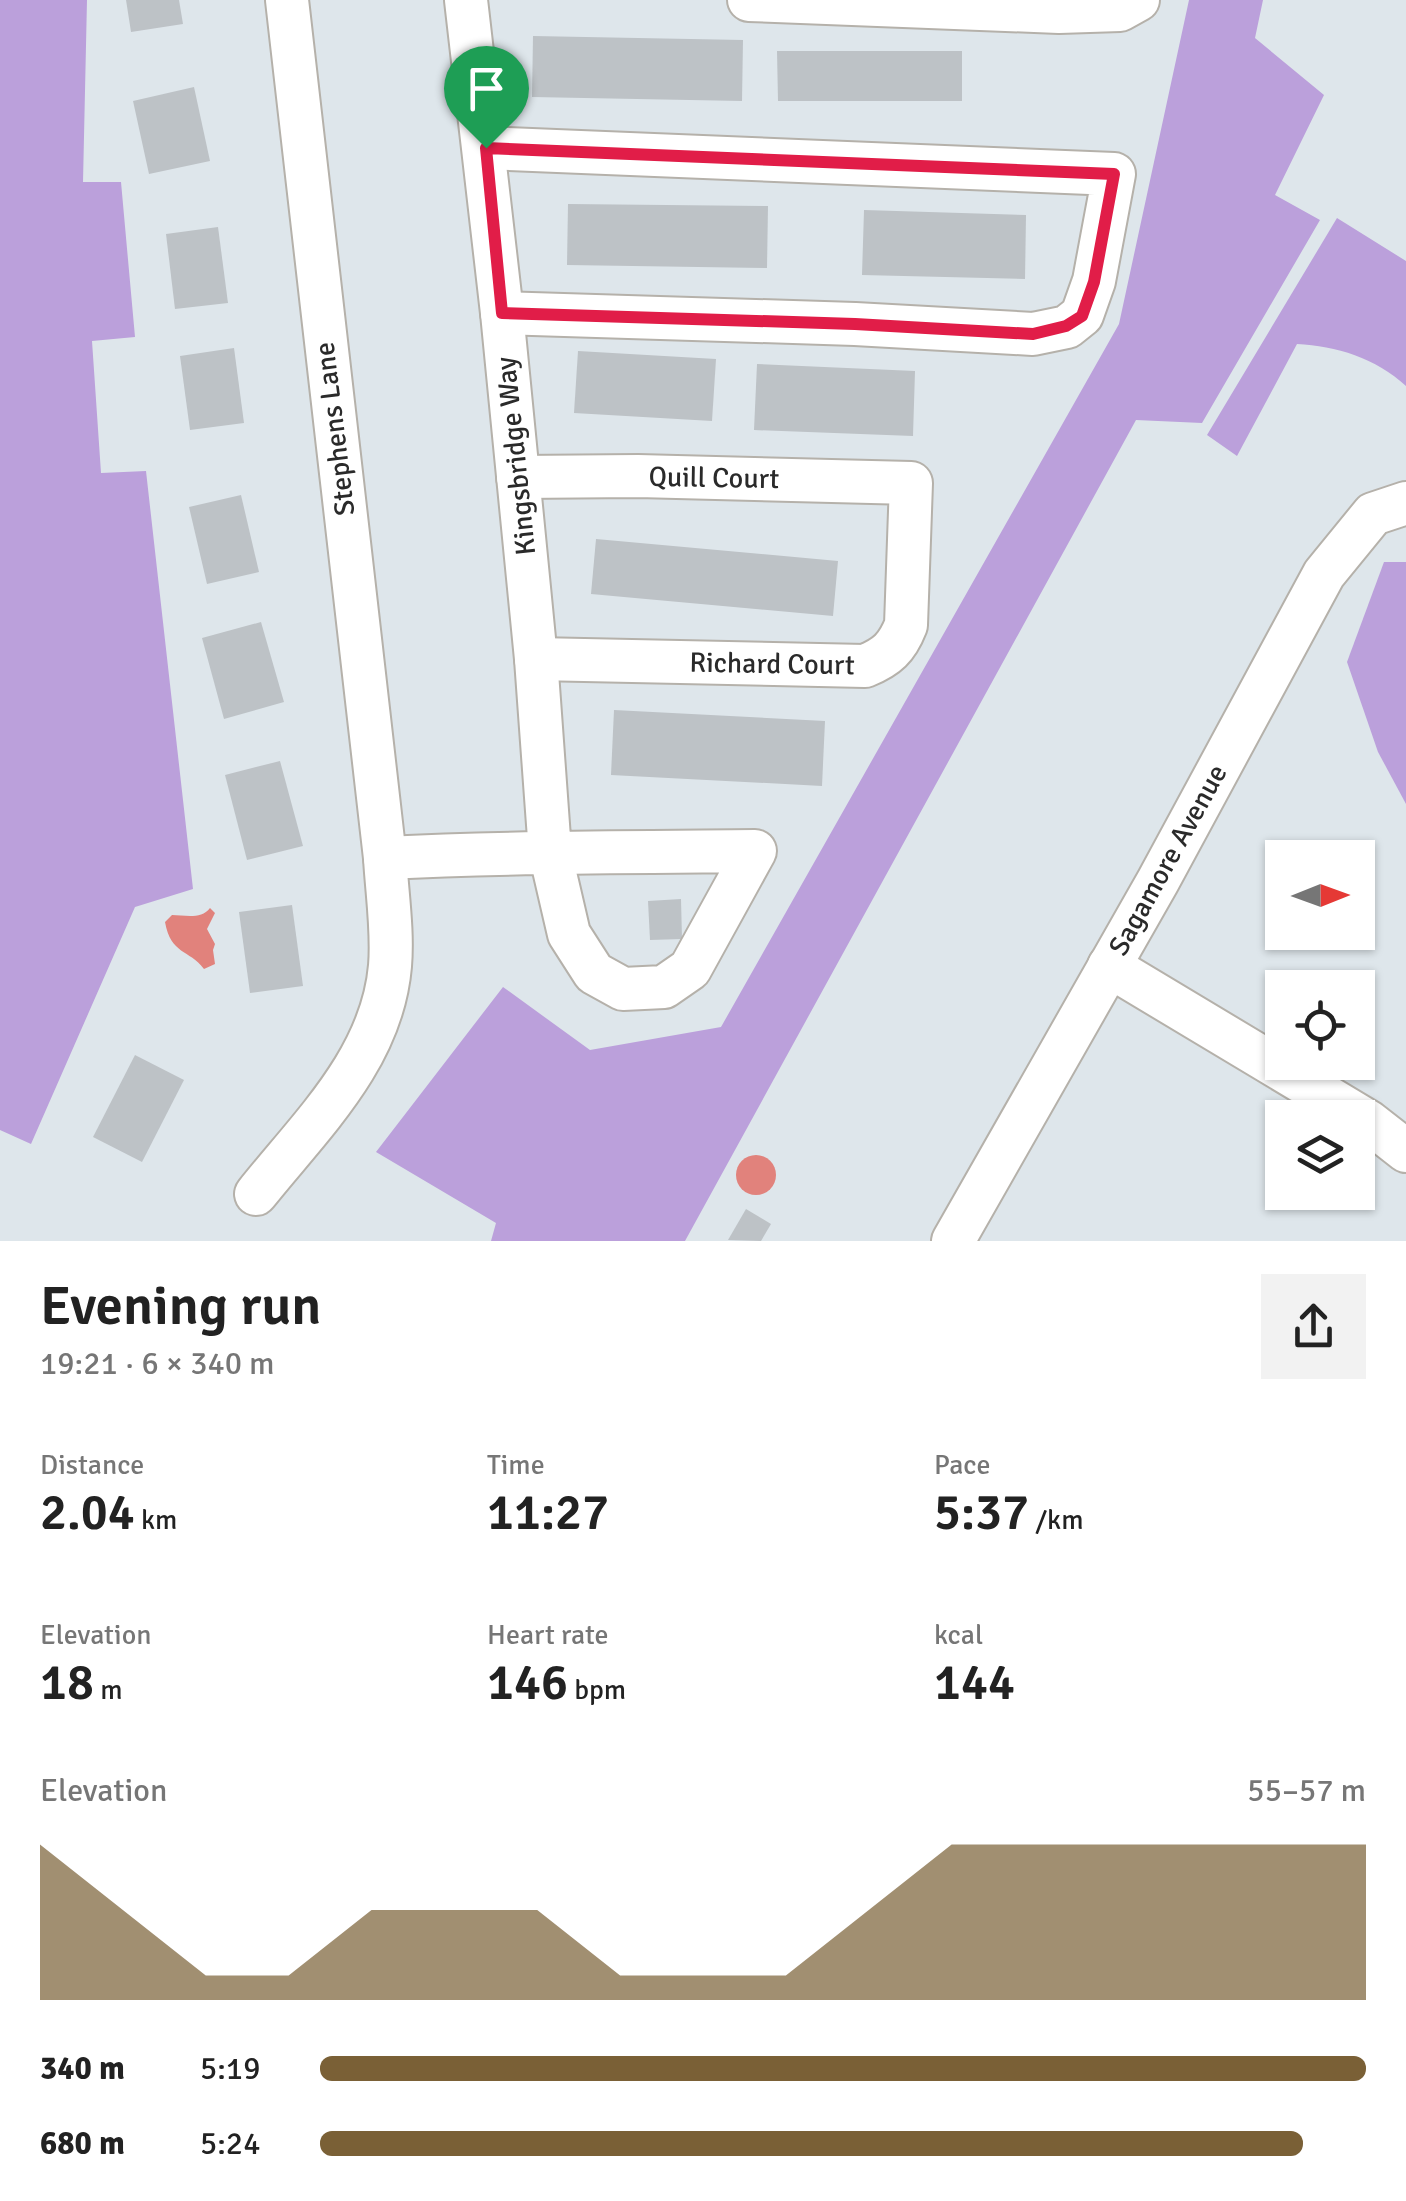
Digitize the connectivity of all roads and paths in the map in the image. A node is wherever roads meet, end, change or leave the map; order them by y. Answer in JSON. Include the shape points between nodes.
{"nodes":[{"id":1,"x":287,"y":0,"type":"edge"},
{"id":2,"x":466,"y":0,"type":"edge"},
{"id":3,"x":749,"y":0,"type":"edge"},
{"id":4,"x":1138,"y":0,"type":"edge"},
{"id":5,"x":486,"y":148,"type":"junction"},
{"id":6,"x":502,"y":313,"type":"junction"},
{"id":7,"x":518,"y":477,"type":"junction"},
{"id":8,"x":910,"y":483,"type":"joint"},
{"id":9,"x":1406,"y":503,"type":"edge"},
{"id":10,"x":536,"y":660,"type":"junction"},
{"id":11,"x":550,"y":852,"type":"junction"},
{"id":12,"x":385,"y":858,"type":"junction"},
{"id":13,"x":1109,"y":966,"type":"junction"},
{"id":14,"x":1406,"y":1151,"type":"edge"},
{"id":15,"x":256,"y":1194,"type":"dead end"},
{"id":16,"x":952,"y":1241,"type":"edge"}],
"edges":[{"from":1,"to":12,"type":"street","name":"Stephens Lane"},
{"from":2,"to":5,"type":"street","name":"Kingsbridge Way"},
{"from":3,"to":4,"type":"street","via":[[1058,12],[1120,10]]},
{"from":5,"to":6,"type":"street","name":"Kingsbridge Way"},
{"from":5,"to":6,"type":"street","via":[[1114,174],[1082,316],[1033,334]]},
{"from":6,"to":7,"type":"street","name":"Kingsbridge Way"},
{"from":7,"to":8,"type":"street","name":"Quill Court"},
{"from":7,"to":10,"type":"street","name":"Kingsbridge Way"},
{"from":8,"to":10,"type":"street","name":"Richard Court","via":[[906,625],[884,658],[864,666]]},
{"from":9,"to":13,"type":"street","name":"Sagamore Avenue","via":[[1372,514],[1324,574]]},
{"from":10,"to":11,"type":"street","name":"Kingsbridge Way"},
{"from":11,"to":11,"type":"street","name":"Kingsbridge Way","via":[[755,851],[690,970],[664,987],[623,988],[594,973],[569,934]]},
{"from":11,"to":12,"type":"street"},
{"from":12,"to":15,"type":"street","name":"Stephens Lane","via":[[390,965],[378,1022],[352,1074]]},
{"from":13,"to":14,"type":"street","via":[[1369,1122]]},
{"from":13,"to":16,"type":"street","name":"Sagamore Avenue"}]}
